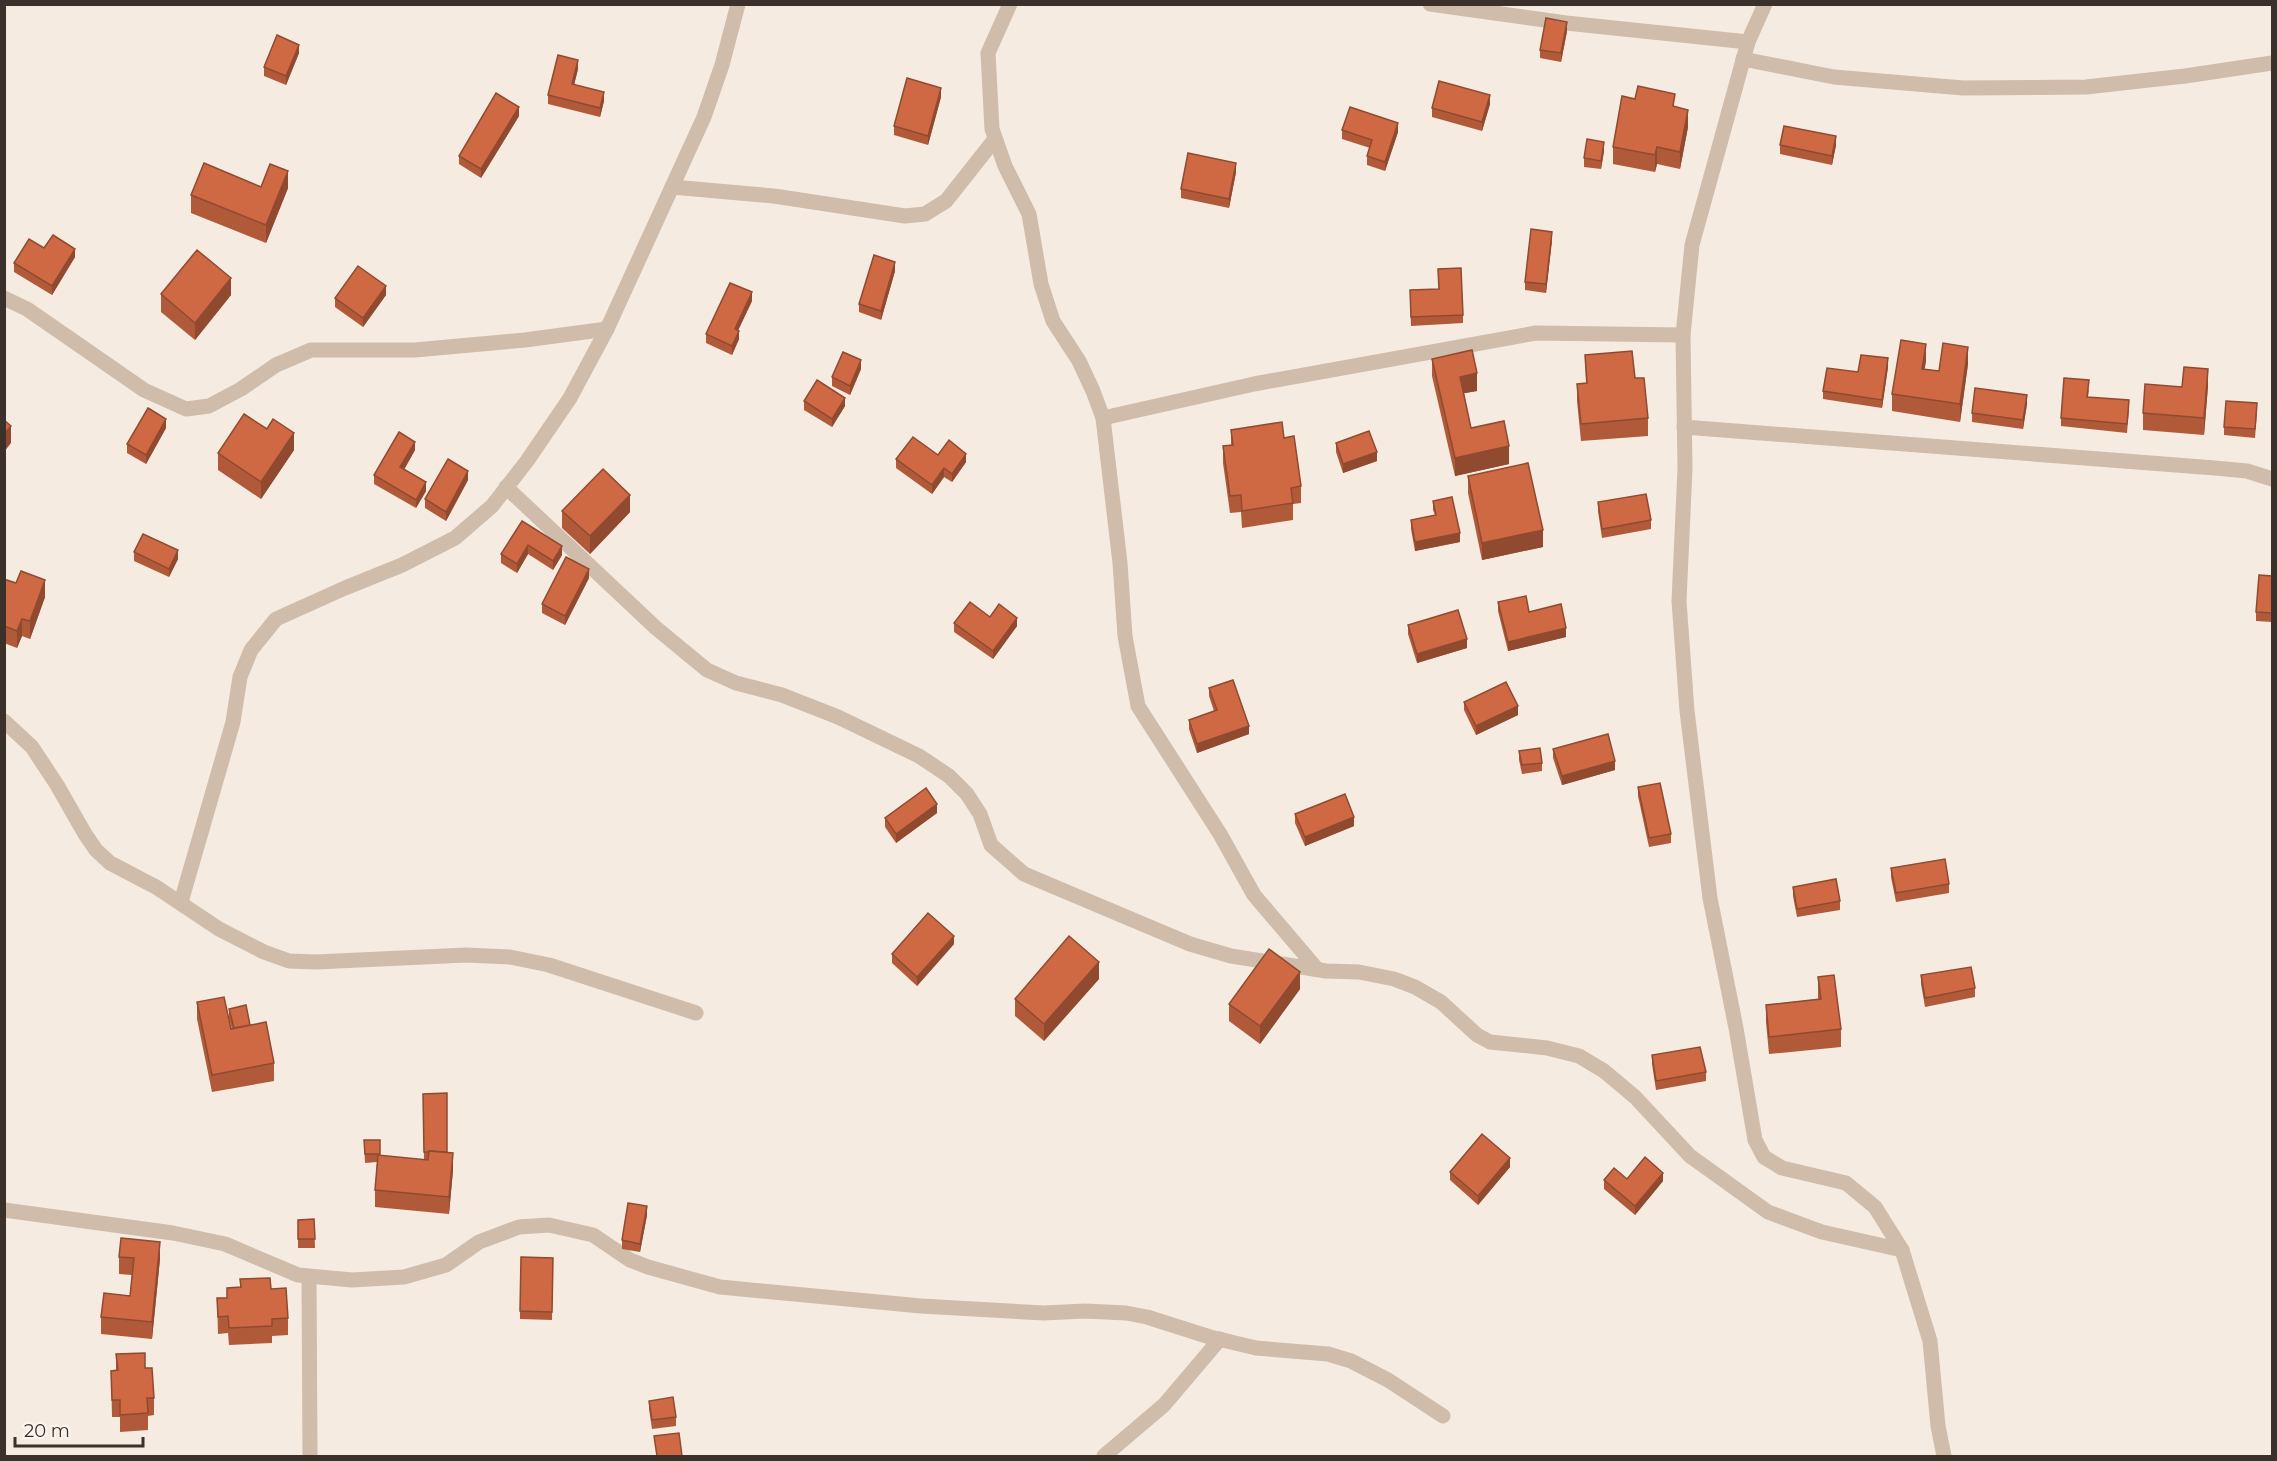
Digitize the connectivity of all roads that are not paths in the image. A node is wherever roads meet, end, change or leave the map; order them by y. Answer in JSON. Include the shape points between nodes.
{"nodes":[{"id":1,"x":738,"y":4,"type":"edge"},
{"id":2,"x":1010,"y":4,"type":"edge"},
{"id":3,"x":1430,"y":4,"type":"edge"},
{"id":4,"x":1765,"y":4,"type":"edge"},
{"id":5,"x":1748,"y":42,"type":"junction"},
{"id":6,"x":1743,"y":59,"type":"junction"},
{"id":7,"x":2272,"y":63,"type":"edge"},
{"id":8,"x":995,"y":139,"type":"junction"},
{"id":9,"x":672,"y":187,"type":"junction"},
{"id":10,"x":4,"y":298,"type":"edge"},
{"id":11,"x":607,"y":329,"type":"junction"},
{"id":12,"x":1683,"y":335,"type":"junction"},
{"id":13,"x":1103,"y":418,"type":"junction"},
{"id":14,"x":1684,"y":427,"type":"junction"},
{"id":15,"x":2272,"y":479,"type":"edge"},
{"id":16,"x":506,"y":487,"type":"junction"},
{"id":17,"x":4,"y":721,"type":"edge"},
{"id":18,"x":181,"y":903,"type":"junction"},
{"id":19,"x":1317,"y":969,"type":"junction"},
{"id":20,"x":696,"y":1013,"type":"dead end"},
{"id":21,"x":4,"y":1210,"type":"edge"},
{"id":22,"x":1902,"y":1250,"type":"junction"},
{"id":23,"x":309,"y":1275,"type":"junction"},
{"id":24,"x":1220,"y":1339,"type":"junction"},
{"id":25,"x":1443,"y":1416,"type":"dead end"},
{"id":26,"x":310,"y":1456,"type":"edge"},
{"id":27,"x":1104,"y":1456,"type":"edge"},
{"id":28,"x":1944,"y":1456,"type":"edge"}],
"edges":[{"from":1,"to":9,"type":"street","via":[[704,117]]},
{"from":2,"to":8,"type":"street","via":[[988,53],[988,94]]},
{"from":3,"to":5,"type":"street"},
{"from":4,"to":5,"type":"street"},
{"from":5,"to":6,"type":"street"},
{"from":6,"to":7,"type":"street","via":[[1834,77],[1963,88],[2086,87]]},
{"from":6,"to":12,"type":"street","via":[[1692,245]]},
{"from":8,"to":9,"type":"street","via":[[945,201],[925,214],[905,216],[774,196]]},
{"from":8,"to":13,"type":"street","via":[[1029,214],[1041,284],[1053,321],[1094,391]]},
{"from":9,"to":11,"type":"street"},
{"from":10,"to":11,"type":"street","via":[[27,309],[144,390],[186,409],[209,406],[276,365],[311,350],[415,350]]},
{"from":11,"to":16,"type":"street","via":[[570,398]]},
{"from":12,"to":13,"type":"street","via":[[1536,333],[1254,384]]},
{"from":12,"to":14,"type":"street"},
{"from":13,"to":19,"type":"street","via":[[1125,636],[1138,706],[1254,895]]},
{"from":14,"to":15,"type":"street","via":[[2216,468],[2247,471]]},
{"from":14,"to":22,"type":"street","via":[[1679,601],[1687,711],[1710,898],[1755,1140],[1764,1157],[1782,1168],[1846,1183],[1875,1207]]},
{"from":16,"to":18,"type":"street","via":[[492,506],[456,538],[276,619],[262,635],[240,677],[233,722]]},
{"from":16,"to":19,"type":"street","via":[[656,628],[707,669],[736,683],[782,695],[838,717],[919,756],[949,776],[980,814],[991,845],[1024,874],[1190,944],[1231,956]]},
{"from":17,"to":18,"type":"street","via":[[32,747],[96,850],[110,863]]},
{"from":18,"to":20,"type":"street","via":[[219,929],[289,961],[510,957],[549,965]]},
{"from":19,"to":22,"type":"street","via":[[1394,979],[1441,1002],[1490,1042],[1579,1056],[1635,1097],[1690,1156],[1768,1212],[1822,1232]]},
{"from":21,"to":23,"type":"street","via":[[113,1223],[225,1244],[298,1275]]},
{"from":22,"to":28,"type":"street","via":[[1930,1341]]},
{"from":23,"to":24,"type":"street","via":[[352,1280],[404,1277],[446,1264],[478,1242],[519,1227],[549,1225],[592,1235],[648,1267],[720,1287],[932,1306],[1126,1313]]},
{"from":23,"to":26,"type":"street"},
{"from":24,"to":25,"type":"street","via":[[1256,1348],[1328,1354],[1351,1360]]},
{"from":24,"to":27,"type":"street","via":[[1164,1405]]}]}
